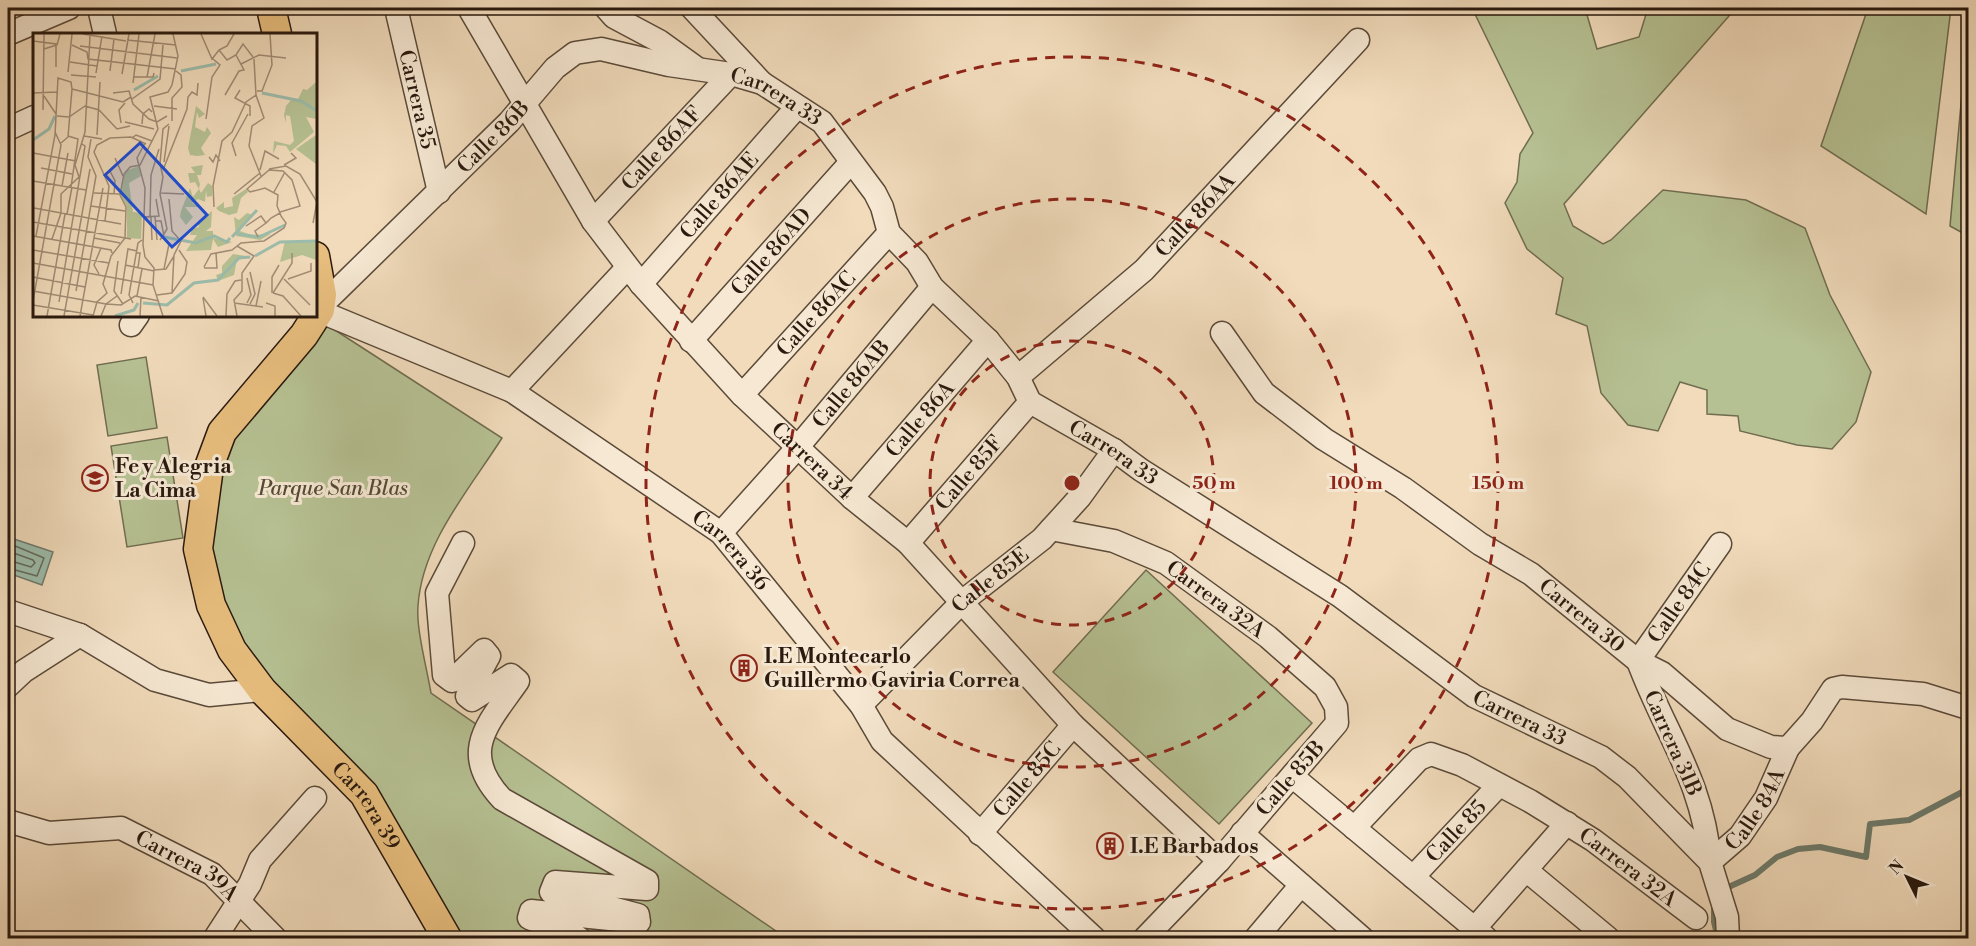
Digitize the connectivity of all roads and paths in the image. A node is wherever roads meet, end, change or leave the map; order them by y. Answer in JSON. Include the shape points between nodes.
{"nodes":[{"id":1,"x":69,"y":8,"type":"edge"},
{"id":2,"x":99,"y":8,"type":"edge"},
{"id":3,"x":271,"y":8,"type":"edge"},
{"id":4,"x":396,"y":8,"type":"edge"},
{"id":5,"x":469,"y":8,"type":"edge"},
{"id":6,"x":692,"y":8,"type":"edge"},
{"id":7,"x":616,"y":11,"type":"edge"},
{"id":8,"x":105,"y":33,"type":"edge"},
{"id":9,"x":277,"y":33,"type":"edge"},
{"id":10,"x":8,"y":34,"type":"edge"},
{"id":11,"x":1358,"y":40,"type":"dead end"},
{"id":12,"x":696,"y":68,"type":"junction"},
{"id":13,"x":731,"y":74,"type":"junction"},
{"id":14,"x":762,"y":82,"type":"junction"},
{"id":15,"x":526,"y":103,"type":"junction"},
{"id":16,"x":797,"y":107,"type":"junction"},
{"id":17,"x":33,"y":117,"type":"edge"},
{"id":18,"x":8,"y":129,"type":"edge"},
{"id":19,"x":851,"y":162,"type":"junction"},
{"id":20,"x":439,"y":192,"type":"junction"},
{"id":21,"x":593,"y":221,"type":"junction"},
{"id":22,"x":889,"y":233,"type":"junction"},
{"id":23,"x":316,"y":269,"type":"edge"},
{"id":24,"x":634,"y":276,"type":"junction"},
{"id":25,"x":932,"y":287,"type":"junction"},
{"id":26,"x":319,"y":307,"type":"edge"},
{"id":27,"x":314,"y":316,"type":"edge"},
{"id":28,"x":1222,"y":333,"type":"dead end"},
{"id":29,"x":988,"y":340,"type":"junction"},
{"id":30,"x":691,"y":341,"type":"junction"},
{"id":31,"x":1018,"y":377,"type":"junction"},
{"id":32,"x":512,"y":391,"type":"junction"},
{"id":33,"x":742,"y":395,"type":"junction"},
{"id":34,"x":1030,"y":402,"type":"junction"},
{"id":35,"x":797,"y":448,"type":"junction"},
{"id":36,"x":1114,"y":450,"type":"junction"},
{"id":37,"x":852,"y":498,"type":"junction"},
{"id":38,"x":1051,"y":529,"type":"junction"},
{"id":39,"x":721,"y":533,"type":"junction"},
{"id":40,"x":463,"y":543,"type":"dead end"},
{"id":41,"x":908,"y":543,"type":"junction"},
{"id":42,"x":1720,"y":544,"type":"dead end"},
{"id":43,"x":198,"y":549,"type":"joint"},
{"id":44,"x":963,"y":601,"type":"junction"},
{"id":45,"x":8,"y":611,"type":"edge"},
{"id":46,"x":80,"y":635,"type":"junction"},
{"id":47,"x":1638,"y":661,"type":"junction"},
{"id":48,"x":8,"y":686,"type":"edge"},
{"id":49,"x":262,"y":690,"type":"junction"},
{"id":50,"x":861,"y":705,"type":"junction"},
{"id":51,"x":1968,"y":708,"type":"edge"},
{"id":52,"x":1337,"y":723,"type":"joint"},
{"id":53,"x":1073,"y":725,"type":"junction"},
{"id":54,"x":1788,"y":748,"type":"junction"},
{"id":55,"x":1292,"y":776,"type":"junction"},
{"id":56,"x":1499,"y":785,"type":"junction"},
{"id":57,"x":315,"y":798,"type":"dead end"},
{"id":58,"x":11,"y":822,"type":"dead end"},
{"id":59,"x":1567,"y":823,"type":"junction"},
{"id":60,"x":1354,"y":828,"type":"junction"},
{"id":61,"x":980,"y":834,"type":"junction"},
{"id":62,"x":1242,"y":834,"type":"junction"},
{"id":63,"x":1219,"y":861,"type":"junction"},
{"id":64,"x":1710,"y":861,"type":"junction"},
{"id":65,"x":1526,"y":870,"type":"junction"},
{"id":66,"x":1413,"y":877,"type":"junction"},
{"id":67,"x":1301,"y":885,"type":"junction"},
{"id":68,"x":239,"y":901,"type":"junction"},
{"id":69,"x":1696,"y":918,"type":"dead end"},
{"id":70,"x":1481,"y":933,"type":"edge"},
{"id":71,"x":215,"y":939,"type":"edge"},
{"id":72,"x":275,"y":939,"type":"edge"},
{"id":73,"x":447,"y":939,"type":"edge"},
{"id":74,"x":579,"y":939,"type":"edge"},
{"id":75,"x":1094,"y":939,"type":"edge"},
{"id":76,"x":1145,"y":939,"type":"edge"},
{"id":77,"x":1256,"y":939,"type":"edge"},
{"id":78,"x":1362,"y":939,"type":"edge"},
{"id":79,"x":1608,"y":939,"type":"edge"},
{"id":80,"x":1728,"y":939,"type":"edge"}],
"edges":[{"from":1,"to":10,"type":"street"},
{"from":2,"to":8,"type":"street"},
{"from":3,"to":9,"type":"main road"},
{"from":4,"to":20,"type":"street","name":"Carrera 35"},
{"from":5,"to":15,"type":"street","name":"Carrera 34"},
{"from":6,"to":14,"type":"street"},
{"from":7,"to":12,"type":"street","name":"Carrera 33"},
{"from":11,"to":31,"type":"street","name":"Calle 86AA","via":[[1144,270]]},
{"from":12,"to":13,"type":"street","name":"Carrera 33"},
{"from":12,"to":15,"type":"street","name":"Calle 86B","via":[[601,49],[575,53],[555,68]]},
{"from":13,"to":14,"type":"street","name":"Carrera 33"},
{"from":13,"to":21,"type":"street","name":"Calle 86AF"},
{"from":14,"to":16,"type":"street","name":"Carrera 33"},
{"from":15,"to":20,"type":"street","name":"Calle 86B"},
{"from":15,"to":21,"type":"street","name":"Carrera 34"},
{"from":16,"to":19,"type":"street","name":"Carrera 33","via":[[822,122]]},
{"from":16,"to":24,"type":"street","name":"Calle 86AE"},
{"from":17,"to":18,"type":"street"},
{"from":19,"to":22,"type":"street","name":"Carrera 33","via":[[882,207]]},
{"from":19,"to":30,"type":"street","name":"Calle 86AD"},
{"from":20,"to":26,"type":"street","name":"Calle 86B"},
{"from":21,"to":24,"type":"street","name":"Carrera 34"},
{"from":22,"to":25,"type":"street","name":"Carrera 33","via":[[917,262]]},
{"from":22,"to":33,"type":"street","name":"Calle 86AC"},
{"from":23,"to":26,"type":"main road"},
{"from":24,"to":30,"type":"street","name":"Carrera 34"},
{"from":24,"to":32,"type":"street"},
{"from":25,"to":29,"type":"street","name":"Carrera 33"},
{"from":25,"to":35,"type":"street","name":"Calle 86AB"},
{"from":26,"to":32,"type":"street","name":"Carrera 36"},
{"from":27,"to":43,"type":"main road","name":"Calle 86B","via":[[304,334],[222,432],[209,467]]},
{"from":28,"to":47,"type":"street","name":"Carrera 30","via":[[1264,393],[1324,439],[1524,570]]},
{"from":29,"to":31,"type":"street","name":"Carrera 33"},
{"from":29,"to":37,"type":"street","name":"Calle 86A"},
{"from":30,"to":33,"type":"street","name":"Carrera 34"},
{"from":31,"to":34,"type":"street","name":"Carrera 33"},
{"from":32,"to":39,"type":"street","name":"Carrera 36"},
{"from":33,"to":35,"type":"street","name":"Carrera 34"},
{"from":34,"to":36,"type":"street","name":"Carrera 33"},
{"from":34,"to":41,"type":"street","name":"Calle 85F"},
{"from":35,"to":37,"type":"street","name":"Carrera 34"},
{"from":35,"to":39,"type":"street","name":"Calle 86AB"},
{"from":36,"to":38,"type":"street","name":"Calle 85E"},
{"from":36,"to":64,"type":"street","name":"Carrera 33","via":[[1340,596],[1474,696],[1601,757],[1627,777]]},
{"from":37,"to":41,"type":"street","name":"Carrera 34"},
{"from":38,"to":44,"type":"street","name":"Calle 85E"},
{"from":38,"to":52,"type":"street","name":"Carrera 32A","via":[[1114,542],[1166,563],[1268,637],[1325,687],[1336,707]]},
{"from":39,"to":50,"type":"street","name":"Carrera 36"},
{"from":40,"to":74,"type":"street","via":[[437,593],[444,675],[452,681],[484,650],[489,656],[467,696],[472,700],[512,675],[518,681],[484,729],[479,755],[486,783],[502,799],[647,881],[646,889],[555,882],[551,892],[638,915],[639,922],[531,912],[529,918]]},
{"from":41,"to":44,"type":"street","name":"Carrera 34"},
{"from":42,"to":47,"type":"street","name":"Calle 84C"},
{"from":43,"to":49,"type":"main road","name":"Carrera 39","via":[[211,605],[232,650]]},
{"from":44,"to":50,"type":"street","name":"Calle 85E"},
{"from":44,"to":53,"type":"street","name":"Carrera 34"},
{"from":45,"to":46,"type":"street"},
{"from":46,"to":48,"type":"street"},
{"from":46,"to":49,"type":"street","via":[[155,680],[209,695]]},
{"from":47,"to":54,"type":"street","name":"Carrera 30","via":[[1662,673],[1727,729],[1771,747]]},
{"from":47,"to":64,"type":"street","name":"Carrera 31B","via":[[1701,803]]},
{"from":49,"to":73,"type":"main road","name":"Carrera 39","via":[[364,794]]},
{"from":50,"to":61,"type":"street","name":"Carrera 36","via":[[882,741]]},
{"from":51,"to":54,"type":"street","via":[[1923,694],[1842,687],[1833,689]]},
{"from":52,"to":55,"type":"street","name":"Calle 85B"},
{"from":53,"to":61,"type":"street","name":"Calle 85C"},
{"from":53,"to":63,"type":"street","name":"Carrera 34"},
{"from":54,"to":64,"type":"street","name":"Calle 84A","via":[[1766,798],[1740,836]]},
{"from":55,"to":60,"type":"street"},
{"from":55,"to":62,"type":"street","name":"Calle 85B"},
{"from":56,"to":59,"type":"street","name":"Carrera 32A"},
{"from":56,"to":60,"type":"street","name":"Carrera 32A","via":[[1431,754],[1419,759]]},
{"from":56,"to":66,"type":"street","name":"Calle 85"},
{"from":57,"to":68,"type":"street","via":[[260,860]]},
{"from":58,"to":68,"type":"street","name":"Carrera 39A","via":[[49,833],[121,828],[212,874]]},
{"from":59,"to":65,"type":"street"},
{"from":59,"to":69,"type":"street","name":"Carrera 32A"},
{"from":60,"to":66,"type":"street"},
{"from":61,"to":75,"type":"street","name":"Carrera 36"},
{"from":62,"to":63,"type":"street","name":"Calle 85B"},
{"from":62,"to":67,"type":"street"},
{"from":63,"to":76,"type":"street","name":"Calle 85B"},
{"from":64,"to":80,"type":"street","via":[[1727,917]]},
{"from":65,"to":70,"type":"street"},
{"from":65,"to":79,"type":"street"},
{"from":66,"to":70,"type":"street"},
{"from":67,"to":77,"type":"street"},
{"from":67,"to":78,"type":"street"},
{"from":68,"to":71,"type":"street"},
{"from":68,"to":72,"type":"street","name":"Carrera 39A"}]}
